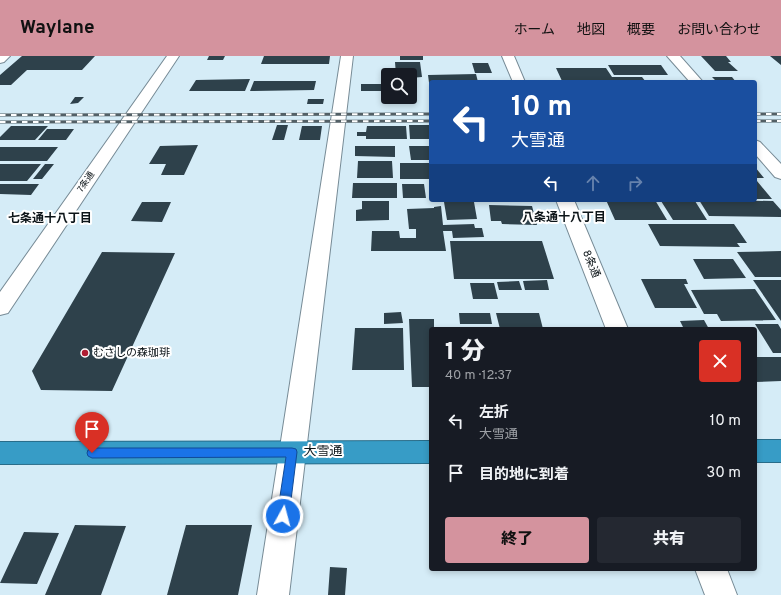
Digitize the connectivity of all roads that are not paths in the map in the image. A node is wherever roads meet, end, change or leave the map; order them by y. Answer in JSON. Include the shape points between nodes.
{"nodes":[{"id":1,"x":4,"y":56,"type":"edge"},
{"id":2,"x":173,"y":56,"type":"edge"},
{"id":3,"x":347,"y":56,"type":"edge"},
{"id":4,"x":508,"y":56,"type":"edge"},
{"id":5,"x":673,"y":56,"type":"edge"},
{"id":6,"x":0,"y":59,"type":"edge"},
{"id":7,"x":517,"y":80,"type":"edge"},
{"id":8,"x":695,"y":80,"type":"edge"},
{"id":9,"x":757,"y":147,"type":"edge"},
{"id":10,"x":781,"y":174,"type":"edge"},
{"id":11,"x":566,"y":202,"type":"edge"},
{"id":12,"x":0,"y":308,"type":"edge"},
{"id":13,"x":616,"y":327,"type":"edge"},
{"id":14,"x":757,"y":451,"type":"edge"},
{"id":15,"x":781,"y":451,"type":"edge"},
{"id":16,"x":292,"y":452,"type":"junction"},
{"id":17,"x":429,"y":452,"type":"edge"},
{"id":18,"x":0,"y":453,"type":"edge"},
{"id":19,"x":712,"y":571,"type":"edge"},
{"id":20,"x":273,"y":595,"type":"edge"},
{"id":21,"x":721,"y":595,"type":"edge"}],
"edges":[{"from":1,"to":6,"type":"street"},
{"from":2,"to":12,"type":"street","name":"7条通"},
{"from":3,"to":16,"type":"street"},
{"from":4,"to":7,"type":"street"},
{"from":5,"to":8,"type":"street"},
{"from":9,"to":10,"type":"street"},
{"from":11,"to":13,"type":"street","name":"8条通"},
{"from":14,"to":15,"type":"highway"},
{"from":16,"to":17,"type":"highway","name":"大雪通"},
{"from":16,"to":18,"type":"highway","name":"大雪通"},
{"from":16,"to":20,"type":"street"},
{"from":19,"to":21,"type":"street"}]}
